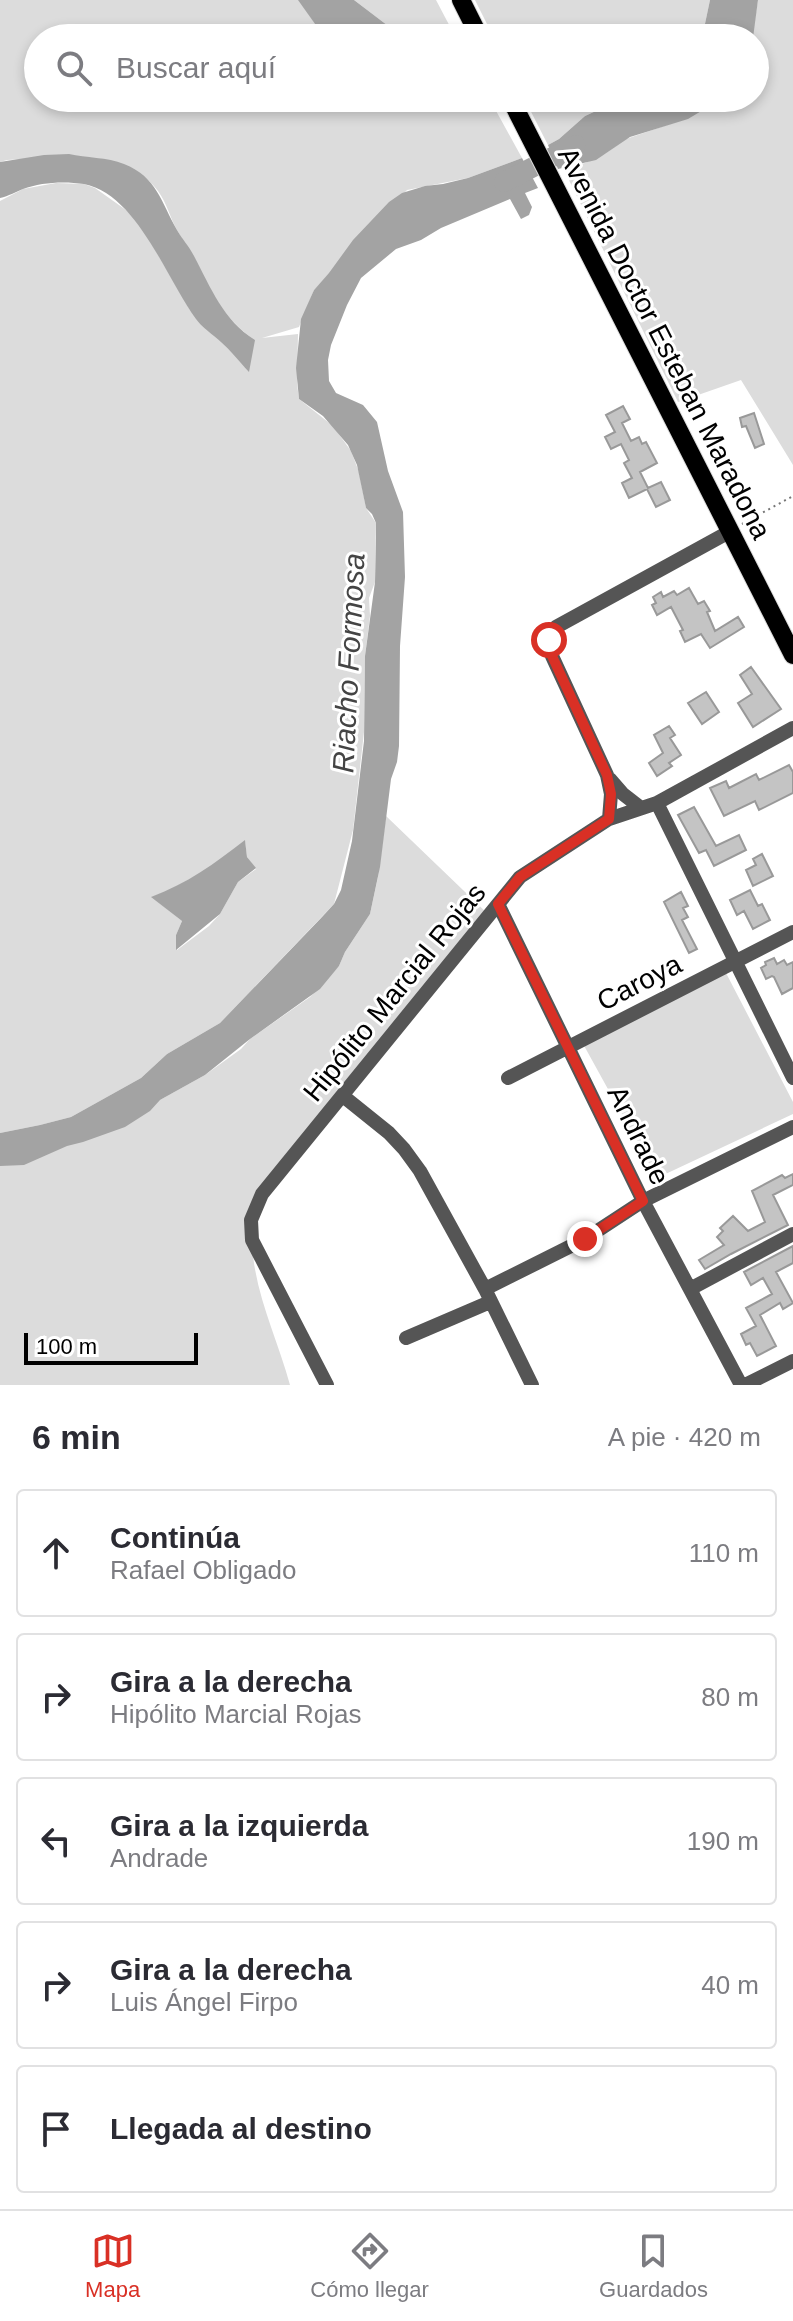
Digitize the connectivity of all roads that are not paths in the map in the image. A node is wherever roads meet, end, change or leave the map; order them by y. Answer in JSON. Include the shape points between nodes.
{"nodes":[{"id":1,"x":461,"y":0,"type":"edge"},
{"id":2,"x":473,"y":24,"type":"edge"},
{"id":3,"x":517,"y":112,"type":"edge"},
{"id":4,"x":729,"y":532,"type":"junction"},
{"id":5,"x":793,"y":655,"type":"edge"},
{"id":6,"x":793,"y":728,"type":"edge"},
{"id":7,"x":607,"y":775,"type":"junction"},
{"id":8,"x":657,"y":803,"type":"junction"},
{"id":9,"x":641,"y":808,"type":"junction"},
{"id":10,"x":609,"y":819,"type":"junction"},
{"id":11,"x":498,"y":904,"type":"junction"},
{"id":12,"x":793,"y":932,"type":"edge"},
{"id":13,"x":734,"y":962,"type":"junction"},
{"id":14,"x":568,"y":1047,"type":"junction"},
{"id":15,"x":508,"y":1078,"type":"dead end"},
{"id":16,"x":793,"y":1078,"type":"edge"},
{"id":17,"x":343,"y":1096,"type":"junction"},
{"id":18,"x":793,"y":1127,"type":"edge"},
{"id":19,"x":643,"y":1201,"type":"junction"},
{"id":20,"x":793,"y":1234,"type":"edge"},
{"id":21,"x":690,"y":1289,"type":"junction"},
{"id":22,"x":488,"y":1295,"type":"junction"},
{"id":23,"x":406,"y":1338,"type":"dead end"},
{"id":24,"x":793,"y":1361,"type":"edge"},
{"id":25,"x":327,"y":1385,"type":"edge"},
{"id":26,"x":532,"y":1385,"type":"edge"},
{"id":27,"x":743,"y":1385,"type":"edge"}],
"edges":[{"from":1,"to":2,"type":"main road"},
{"from":3,"to":4,"type":"main road","name":"Avenida Doctor Esteban Maradona"},
{"from":4,"to":5,"type":"main road","name":"Avenida Doctor Esteban Maradona"},
{"from":4,"to":7,"type":"street","via":[[556,627],[549,640]]},
{"from":6,"to":8,"type":"street","name":"Hipólito Marcial Rojas"},
{"from":7,"to":9,"type":"street"},
{"from":7,"to":10,"type":"street"},
{"from":8,"to":9,"type":"street","name":"Hipólito Marcial Rojas"},
{"from":8,"to":13,"type":"street"},
{"from":9,"to":10,"type":"street","name":"Hipólito Marcial Rojas"},
{"from":10,"to":11,"type":"street","name":"Hipólito Marcial Rojas","via":[[520,877]]},
{"from":11,"to":14,"type":"street","name":"Andrade"},
{"from":11,"to":17,"type":"street","name":"Hipólito Marcial Rojas"},
{"from":12,"to":13,"type":"street","name":"Caroya"},
{"from":13,"to":14,"type":"street","name":"Caroya"},
{"from":13,"to":16,"type":"street"},
{"from":14,"to":15,"type":"street","name":"Caroya"},
{"from":14,"to":19,"type":"street","name":"Andrade"},
{"from":17,"to":22,"type":"street","via":[[404,1149]]},
{"from":17,"to":25,"type":"street","name":"Hipólito Marcial Rojas","via":[[262,1194],[251,1220],[252,1240]]},
{"from":18,"to":19,"type":"street"},
{"from":19,"to":21,"type":"street","name":"Andrade"},
{"from":19,"to":22,"type":"street"},
{"from":20,"to":21,"type":"street"},
{"from":21,"to":27,"type":"street","name":"Andrade"},
{"from":22,"to":23,"type":"street"},
{"from":22,"to":26,"type":"street"},
{"from":24,"to":27,"type":"street"}]}
